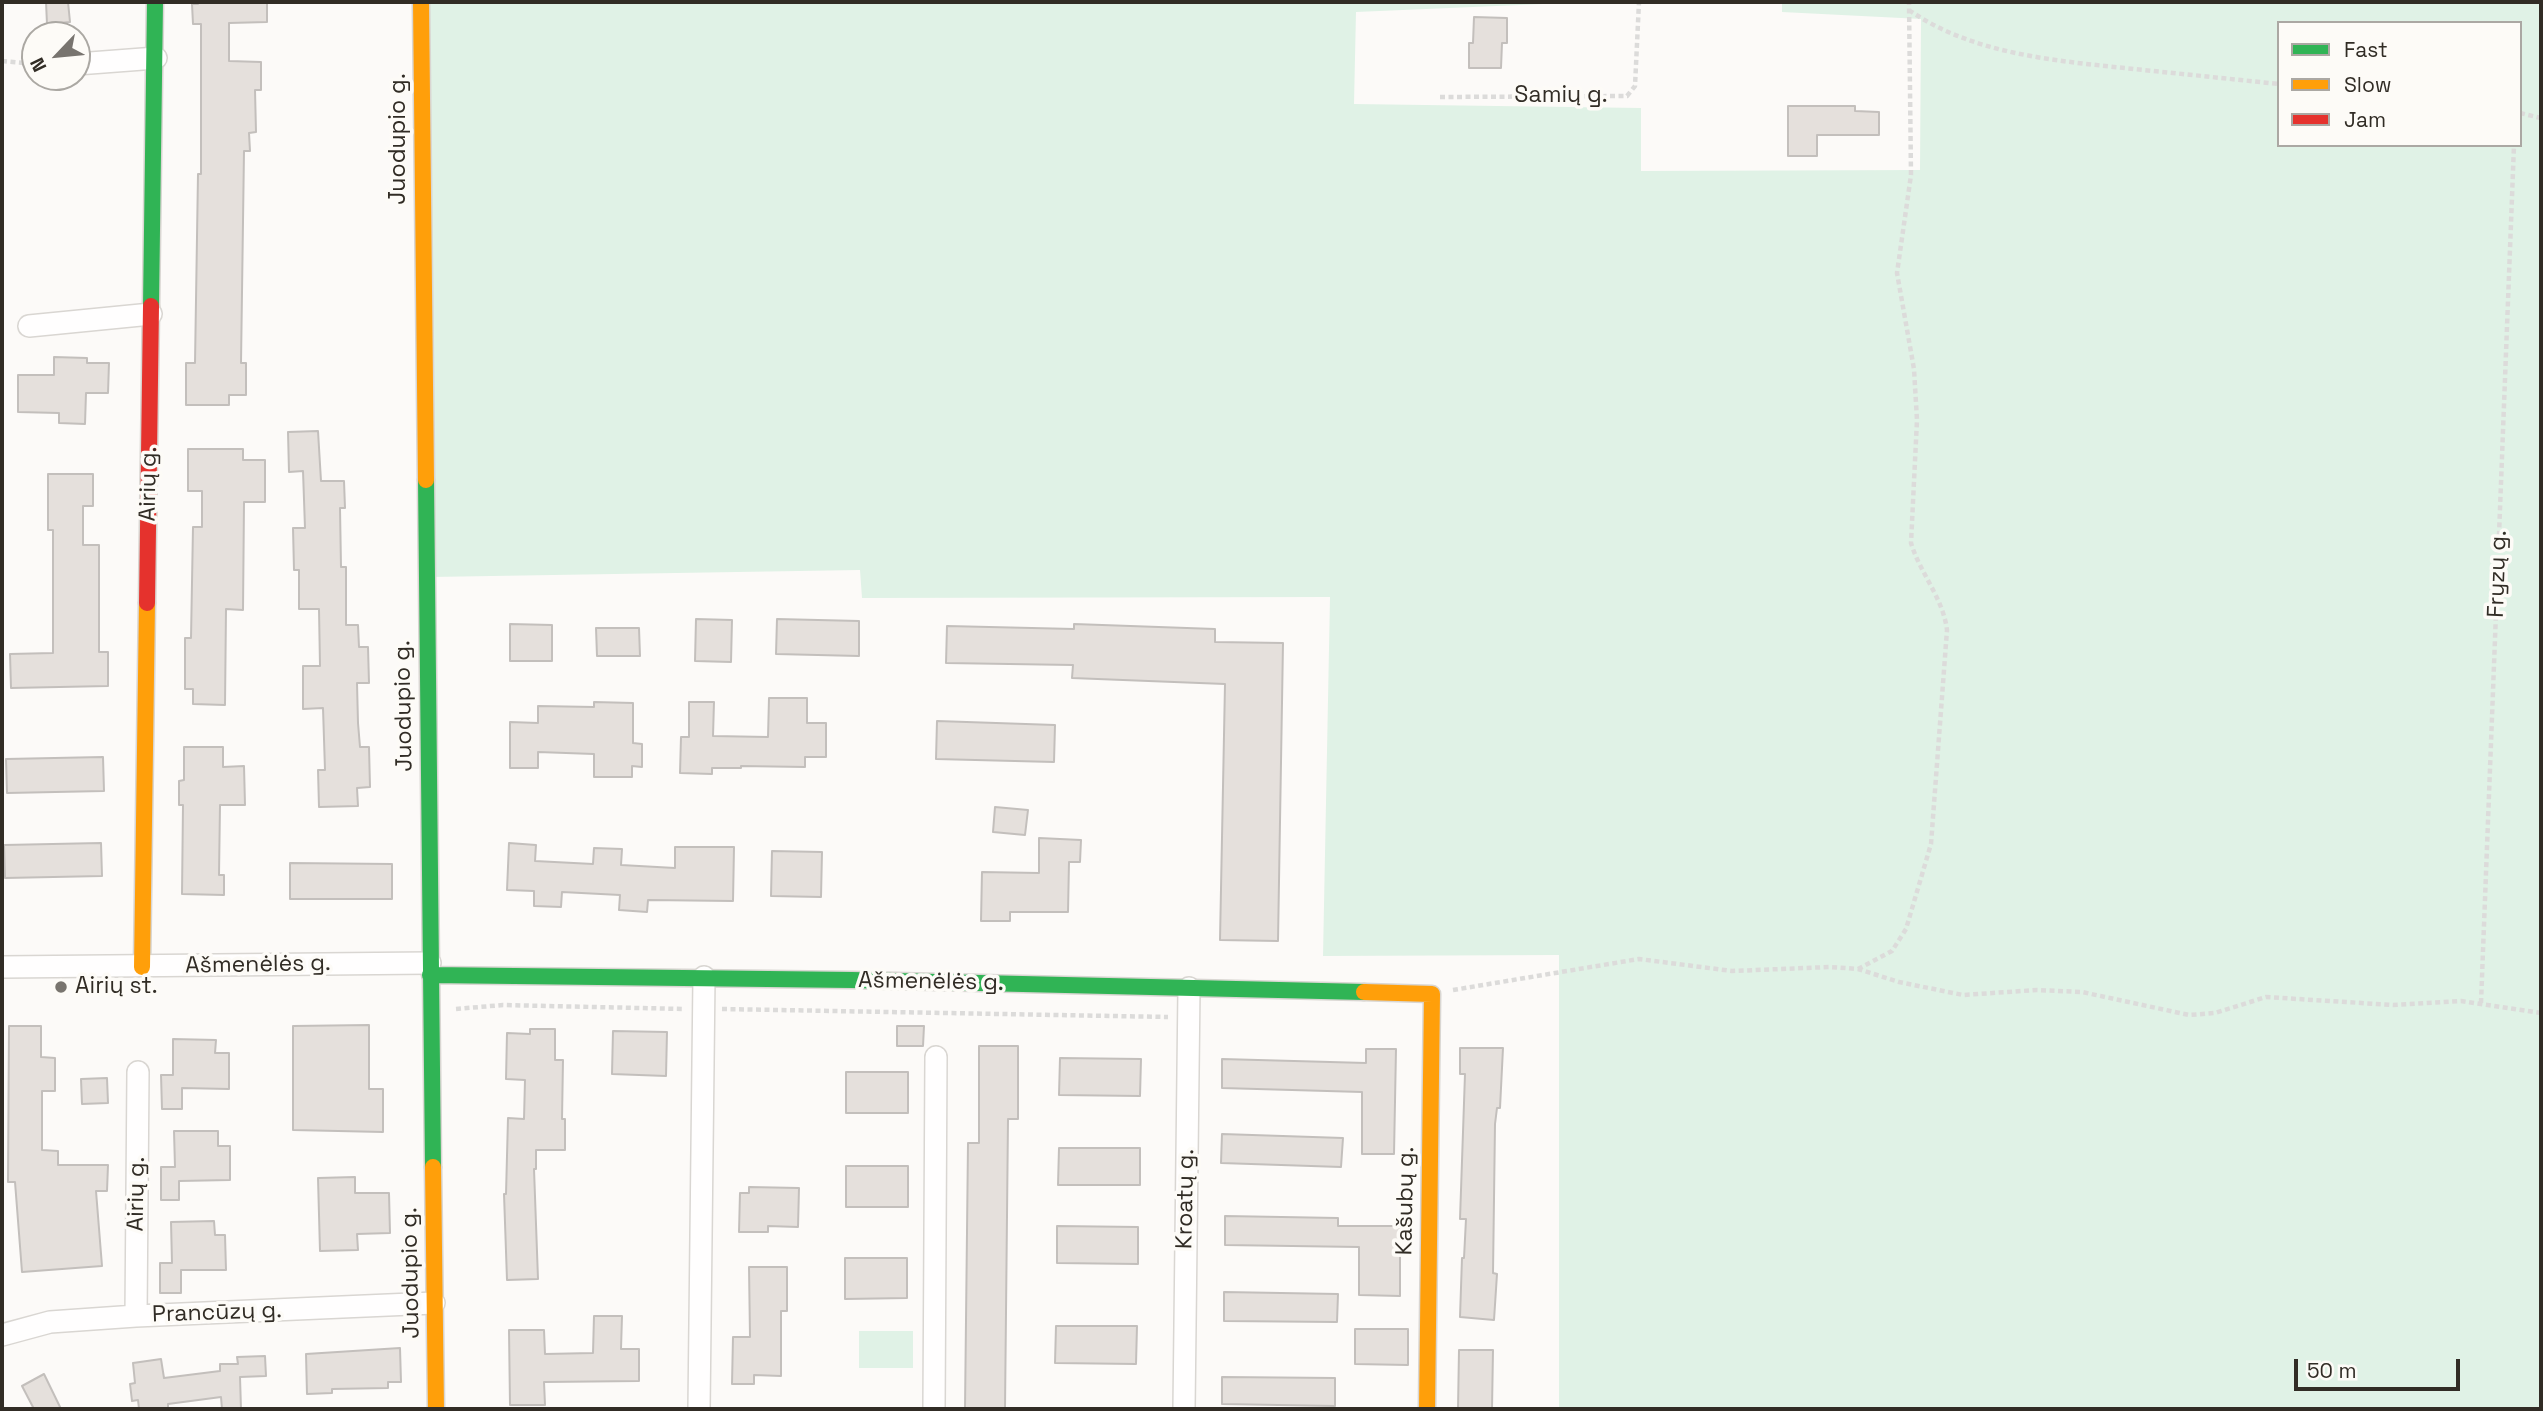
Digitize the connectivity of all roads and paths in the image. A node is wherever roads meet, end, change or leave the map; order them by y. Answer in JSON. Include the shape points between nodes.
{"nodes":[{"id":1,"x":155,"y":2,"type":"edge"},
{"id":2,"x":421,"y":2,"type":"edge"},
{"id":3,"x":1639,"y":2,"type":"edge"},
{"id":4,"x":1909,"y":2,"type":"edge"},
{"id":5,"x":1908,"y":9,"type":"junction"},
{"id":6,"x":156,"y":58,"type":"junction"},
{"id":7,"x":2,"y":61,"type":"edge"},
{"id":8,"x":21,"y":63,"type":"edge"},
{"id":9,"x":91,"y":63,"type":"edge"},
{"id":10,"x":2277,"y":84,"type":"edge"},
{"id":11,"x":1440,"y":97,"type":"dead end"},
{"id":12,"x":2522,"y":113,"type":"edge"},
{"id":13,"x":2541,"y":118,"type":"edge"},
{"id":14,"x":2514,"y":147,"type":"edge"},
{"id":15,"x":151,"y":314,"type":"junction"},
{"id":16,"x":29,"y":326,"type":"dead end"},
{"id":17,"x":2,"y":967,"type":"edge"},
{"id":18,"x":142,"y":967,"type":"junction"},
{"id":19,"x":430,"y":969,"type":"junction"},
{"id":20,"x":1858,"y":969,"type":"junction"},
{"id":21,"x":704,"y":978,"type":"junction"},
{"id":22,"x":1189,"y":988,"type":"junction"},
{"id":23,"x":1432,"y":993,"type":"junction"},
{"id":24,"x":2481,"y":1003,"type":"junction"},
{"id":25,"x":703,"y":1009,"type":"junction"},
{"id":26,"x":431,"y":1012,"type":"junction"},
{"id":27,"x":2541,"y":1013,"type":"edge"},
{"id":28,"x":1188,"y":1017,"type":"junction"},
{"id":29,"x":936,"y":1057,"type":"dead end"},
{"id":30,"x":138,"y":1072,"type":"dead end"},
{"id":31,"x":435,"y":1303,"type":"junction"},
{"id":32,"x":136,"y":1316,"type":"junction"},
{"id":33,"x":2,"y":1335,"type":"edge"},
{"id":34,"x":436,"y":1409,"type":"edge"},
{"id":35,"x":699,"y":1409,"type":"edge"},
{"id":36,"x":934,"y":1409,"type":"edge"},
{"id":37,"x":1184,"y":1409,"type":"edge"},
{"id":38,"x":1427,"y":1409,"type":"edge"}],
"edges":[{"from":1,"to":6,"type":"street","name":"Airių g."},
{"from":2,"to":19,"type":"street","name":"Juodupio g."},
{"from":3,"to":11,"type":"path","name":"Samių g.","via":[[1635,86],[1627,96]]},
{"from":4,"to":5,"type":"path"},
{"from":5,"to":10,"type":"path","via":[[1931,26],[1972,41],[2053,60]]},
{"from":5,"to":20,"type":"path","via":[[1911,175],[1897,273],[1914,369],[1917,420],[1912,542],[1945,613],[1947,630],[1931,844],[1906,929],[1892,951]]},
{"from":6,"to":9,"type":"street"},
{"from":6,"to":15,"type":"street","name":"Airių g."},
{"from":7,"to":8,"type":"path"},
{"from":12,"to":13,"type":"path"},
{"from":14,"to":24,"type":"path","name":"Fryzų g."},
{"from":15,"to":16,"type":"street"},
{"from":15,"to":18,"type":"street","name":"Airių g."},
{"from":17,"to":18,"type":"street","name":"Ašmenėlės g."},
{"from":18,"to":19,"type":"street","name":"Ašmenėlės g."},
{"from":19,"to":21,"type":"street","name":"Ašmenėlės g."},
{"from":19,"to":26,"type":"street","name":"Juodupio g."},
{"from":20,"to":23,"type":"path","via":[[1732,971],[1639,959]]},
{"from":20,"to":24,"type":"path","via":[[1963,995],[2082,992],[2189,1015],[2215,1013],[2266,997],[2393,1005]]},
{"from":21,"to":22,"type":"street","name":"Ašmenėlės g."},
{"from":21,"to":25,"type":"street"},
{"from":22,"to":23,"type":"street","name":"Ašmenėlės g."},
{"from":22,"to":28,"type":"street","name":"Kroatų g."},
{"from":23,"to":38,"type":"street","name":"Kašubų g."},
{"from":24,"to":27,"type":"path"},
{"from":25,"to":26,"type":"path","via":[[503,1004]]},
{"from":25,"to":28,"type":"path"},
{"from":25,"to":35,"type":"street"},
{"from":26,"to":31,"type":"street","name":"Juodupio g."},
{"from":28,"to":37,"type":"street","name":"Kroatų g."},
{"from":29,"to":36,"type":"street"},
{"from":30,"to":32,"type":"street","name":"Airių g."},
{"from":31,"to":32,"type":"street","name":"Prancūzų g."},
{"from":31,"to":34,"type":"street","name":"Juodupio g."},
{"from":32,"to":33,"type":"street","name":"Prancūzų g.","via":[[50,1322]]}]}
